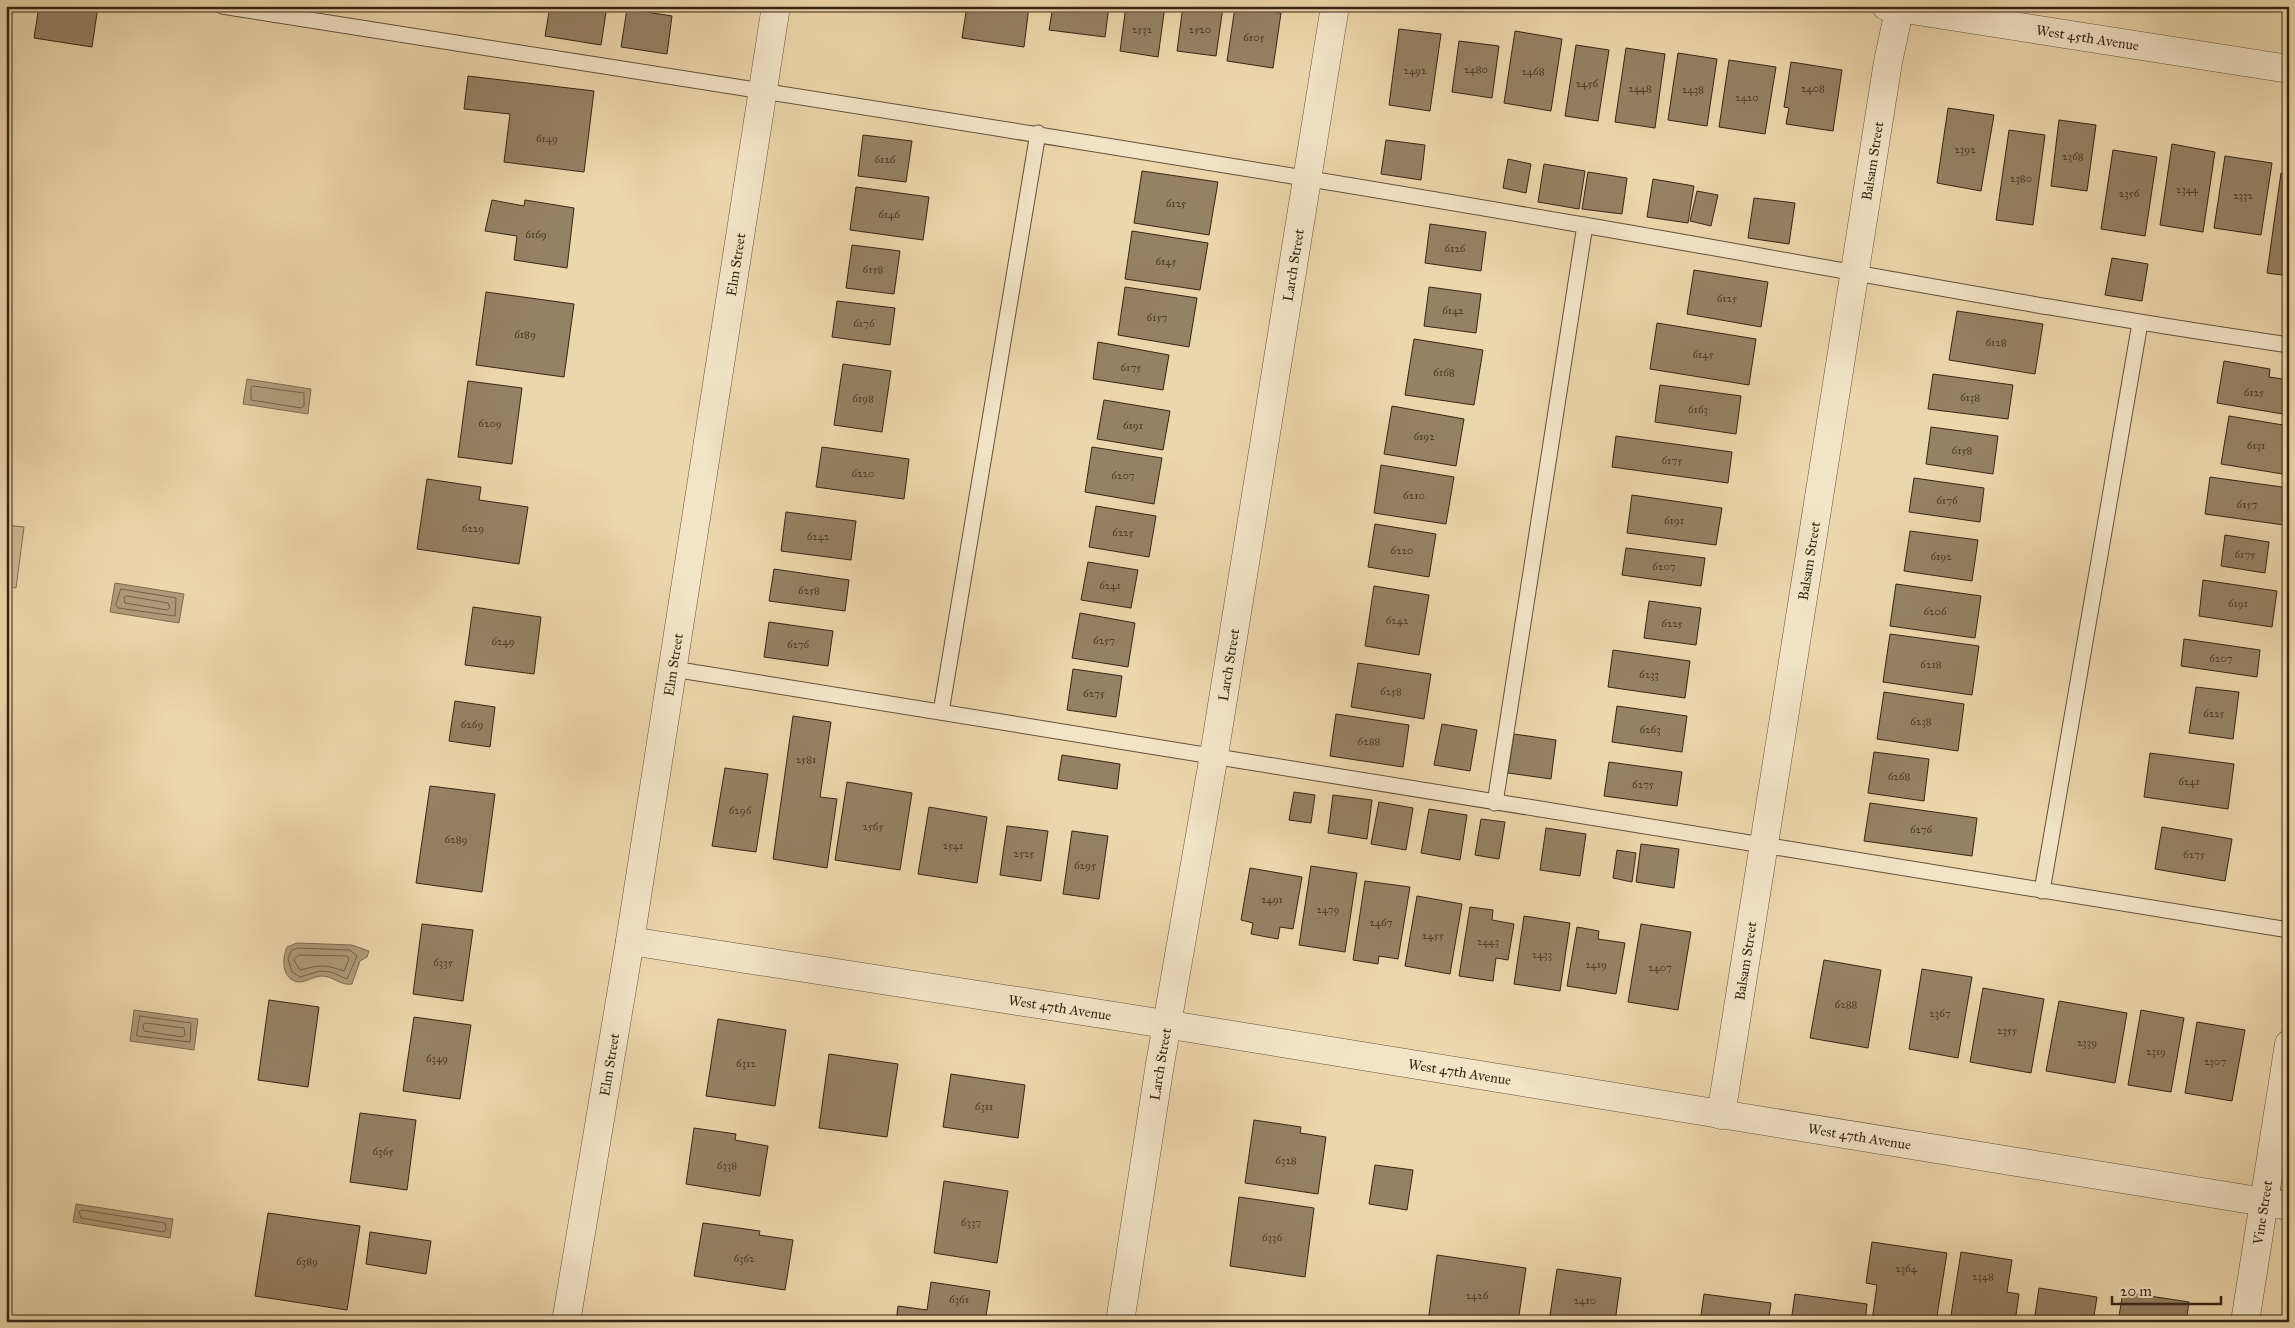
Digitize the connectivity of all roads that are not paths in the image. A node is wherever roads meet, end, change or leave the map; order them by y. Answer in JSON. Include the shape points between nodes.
{"nodes":[{"id":1,"x":222,"y":6,"type":"edge"},
{"id":2,"x":776,"y":6,"type":"edge"},
{"id":3,"x":1336,"y":6,"type":"edge"},
{"id":4,"x":1895,"y":7,"type":"edge"},
{"id":5,"x":2289,"y":69,"type":"edge"},
{"id":6,"x":764,"y":91,"type":"junction"},
{"id":7,"x":1038,"y":133,"type":"junction"},
{"id":8,"x":1307,"y":178,"type":"junction"},
{"id":9,"x":1585,"y":225,"type":"junction"},
{"id":10,"x":1854,"y":273,"type":"junction"},
{"id":11,"x":2140,"y":323,"type":"junction"},
{"id":12,"x":2289,"y":345,"type":"edge"},
{"id":13,"x":673,"y":669,"type":"junction"},
{"id":14,"x":941,"y":712,"type":"junction"},
{"id":15,"x":1214,"y":756,"type":"junction"},
{"id":16,"x":1495,"y":803,"type":"junction"},
{"id":17,"x":1764,"y":846,"type":"junction"},
{"id":18,"x":2042,"y":891,"type":"junction"},
{"id":19,"x":2289,"y":930,"type":"edge"},
{"id":20,"x":630,"y":941,"type":"junction"},
{"id":21,"x":1167,"y":1025,"type":"junction"},
{"id":22,"x":2289,"y":1044,"type":"edge"},
{"id":23,"x":1721,"y":1115,"type":"junction"},
{"id":24,"x":2277,"y":1204,"type":"edge"},
{"id":25,"x":566,"y":1322,"type":"edge"},
{"id":26,"x":1120,"y":1322,"type":"edge"},
{"id":27,"x":2244,"y":1322,"type":"edge"}],
"edges":[{"from":1,"to":6,"type":"lane"},
{"from":2,"to":6,"type":"street","name":"Elm Street"},
{"from":3,"to":8,"type":"street","name":"Larch Street"},
{"from":4,"to":5,"type":"street","name":"West 45th Avenue"},
{"from":4,"to":10,"type":"street","name":"Balsam Street"},
{"from":6,"to":7,"type":"lane"},
{"from":6,"to":13,"type":"street","name":"Elm Street"},
{"from":7,"to":8,"type":"lane"},
{"from":7,"to":14,"type":"lane"},
{"from":8,"to":9,"type":"lane"},
{"from":8,"to":15,"type":"street","name":"Larch Street"},
{"from":9,"to":10,"type":"lane"},
{"from":9,"to":16,"type":"lane"},
{"from":10,"to":11,"type":"lane"},
{"from":10,"to":17,"type":"street","name":"Balsam Street"},
{"from":11,"to":12,"type":"lane"},
{"from":11,"to":18,"type":"lane"},
{"from":13,"to":14,"type":"lane"},
{"from":13,"to":20,"type":"street","name":"Elm Street"},
{"from":14,"to":15,"type":"lane"},
{"from":15,"to":16,"type":"lane"},
{"from":15,"to":21,"type":"street","name":"Larch Street"},
{"from":16,"to":17,"type":"lane"},
{"from":17,"to":18,"type":"lane"},
{"from":17,"to":23,"type":"street","name":"Balsam Street"},
{"from":18,"to":19,"type":"lane"},
{"from":20,"to":21,"type":"street","name":"West 47th Avenue"},
{"from":20,"to":25,"type":"street","name":"Elm Street"},
{"from":21,"to":23,"type":"street","name":"West 47th Avenue"},
{"from":21,"to":26,"type":"street","name":"Larch Street"},
{"from":22,"to":24,"type":"street","name":"Vine Street"},
{"from":23,"to":24,"type":"street","name":"West 47th Avenue"},
{"from":24,"to":27,"type":"street","name":"Vine Street"}]}
